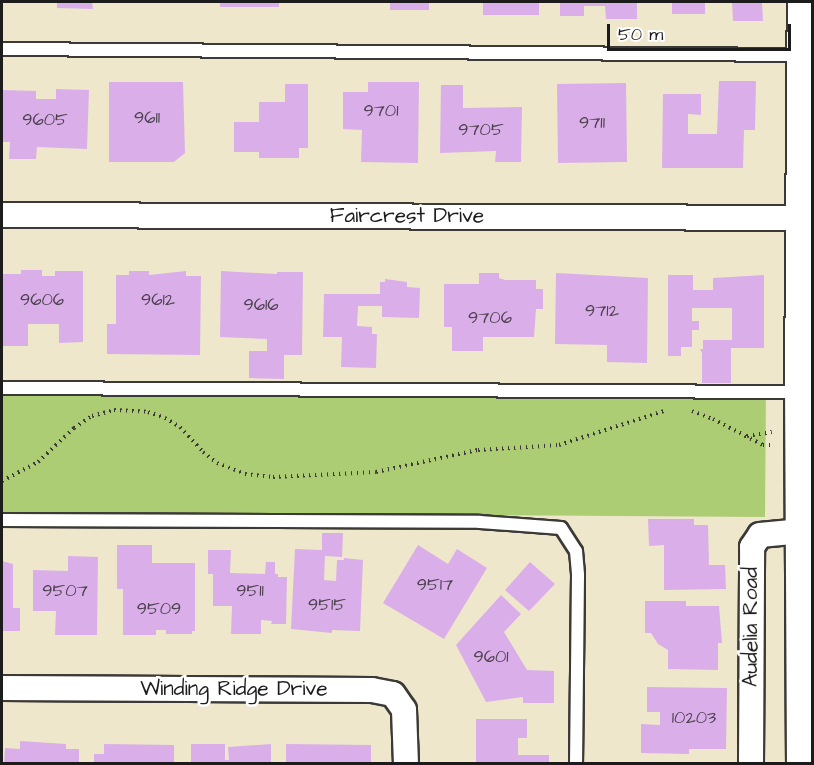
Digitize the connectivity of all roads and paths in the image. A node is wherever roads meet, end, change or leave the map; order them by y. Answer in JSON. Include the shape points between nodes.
{"nodes":[{"id":1,"x":804,"y":2,"type":"edge"},
{"id":2,"x":2,"y":49,"type":"edge"},
{"id":3,"x":804,"y":55,"type":"junction"},
{"id":4,"x":2,"y":215,"type":"edge"},
{"id":5,"x":808,"y":218,"type":"edge"},
{"id":6,"x":2,"y":388,"type":"edge"},
{"id":7,"x":801,"y":392,"type":"junction"},
{"id":8,"x":671,"y":410,"type":"dead end"},
{"id":9,"x":681,"y":410,"type":"dead end"},
{"id":10,"x":746,"y":436,"type":"dead end"},
{"id":11,"x":2,"y":481,"type":"edge"},
{"id":12,"x":2,"y":520,"type":"edge"},
{"id":13,"x":802,"y":531,"type":"junction"},
{"id":14,"x":2,"y":688,"type":"edge"},
{"id":15,"x":808,"y":701,"type":"edge"},
{"id":16,"x":406,"y":764,"type":"edge"},
{"id":17,"x":576,"y":764,"type":"edge"},
{"id":18,"x":751,"y":764,"type":"edge"},
{"id":19,"x":803,"y":764,"type":"edge"}],
"edges":[{"from":1,"to":3,"type":"main road"},
{"from":2,"to":3,"type":"lane"},
{"from":3,"to":5,"type":"main road"},
{"from":4,"to":5,"type":"street","name":"Faircrest Drive"},
{"from":5,"to":7,"type":"main road"},
{"from":6,"to":7,"type":"lane"},
{"from":7,"to":13,"type":"main road"},
{"from":8,"to":11,"type":"path","via":[[559,446],[478,450],[376,472],[273,477],[245,474],[217,463],[180,427],[165,418],[148,412],[114,410],[74,428],[38,462]]},
{"from":9,"to":10,"type":"path","via":[[713,419]]},
{"from":12,"to":17,"type":"lane","via":[[480,522],[561,528],[576,551],[578,576]]},
{"from":13,"to":15,"type":"main road"},
{"from":13,"to":18,"type":"street","name":"Audelia Road","via":[[760,535],[752,547]]},
{"from":14,"to":16,"type":"street","name":"Winding Ridge Drive","via":[[372,690],[393,694],[404,710]]},
{"from":15,"to":19,"type":"main road"}]}
